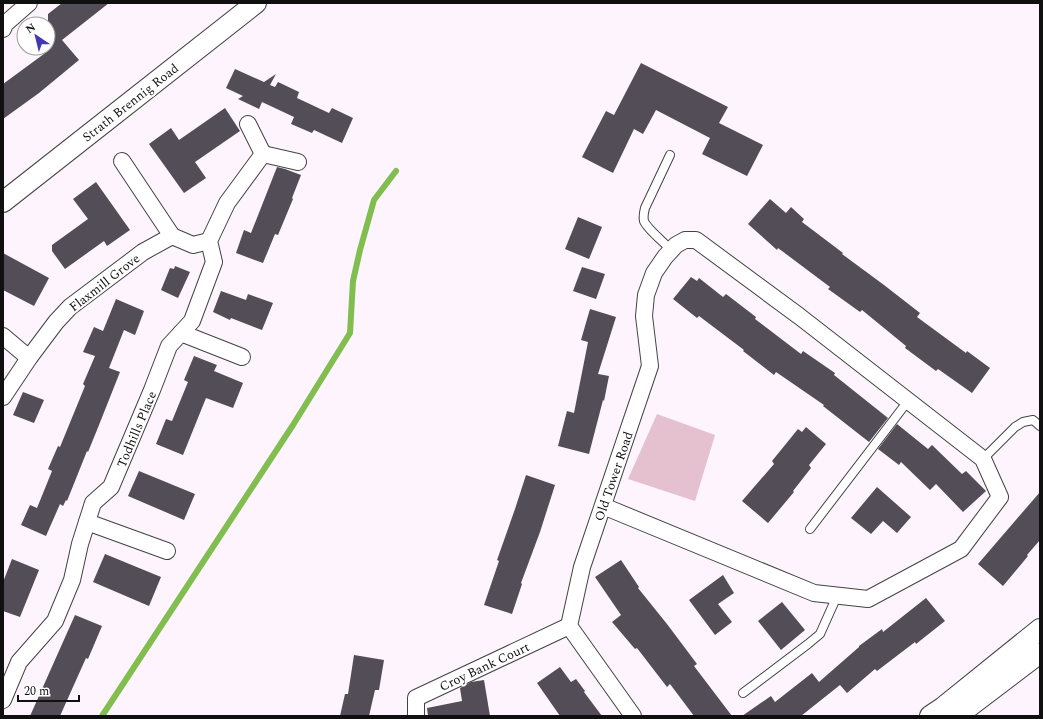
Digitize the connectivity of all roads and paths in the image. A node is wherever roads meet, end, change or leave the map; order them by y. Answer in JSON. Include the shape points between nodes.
{"nodes":[{"id":1,"x":29,"y":3,"type":"edge"},
{"id":2,"x":256,"y":3,"type":"edge"},
{"id":3,"x":3,"y":29,"type":"edge"},
{"id":4,"x":248,"y":124,"type":"dead end"},
{"id":5,"x":263,"y":154,"type":"junction"},
{"id":6,"x":670,"y":155,"type":"dead end"},
{"id":7,"x":122,"y":161,"type":"dead end"},
{"id":8,"x":298,"y":162,"type":"dead end"},
{"id":9,"x":3,"y":202,"type":"edge"},
{"id":10,"x":172,"y":236,"type":"junction"},
{"id":11,"x":210,"y":241,"type":"junction"},
{"id":12,"x":671,"y":250,"type":"junction"},
{"id":13,"x":181,"y":333,"type":"junction"},
{"id":14,"x":3,"y":336,"type":"edge"},
{"id":15,"x":242,"y":357,"type":"dead end"},
{"id":16,"x":29,"y":358,"type":"junction"},
{"id":17,"x":3,"y":397,"type":"edge"},
{"id":18,"x":908,"y":401,"type":"junction"},
{"id":19,"x":1040,"y":426,"type":"edge"},
{"id":20,"x":983,"y":459,"type":"junction"},
{"id":21,"x":603,"y":506,"type":"junction"},
{"id":22,"x":87,"y":522,"type":"junction"},
{"id":23,"x":810,"y":529,"type":"dead end"},
{"id":24,"x":167,"y":551,"type":"dead end"},
{"id":25,"x":837,"y":596,"type":"junction"},
{"id":26,"x":569,"y":626,"type":"junction"},
{"id":27,"x":1040,"y":629,"type":"edge"},
{"id":28,"x":1040,"y":654,"type":"edge"},
{"id":29,"x":743,"y":693,"type":"dead end"},
{"id":30,"x":3,"y":700,"type":"edge"},
{"id":31,"x":416,"y":716,"type":"edge"},
{"id":32,"x":633,"y":716,"type":"edge"},
{"id":33,"x":930,"y":716,"type":"edge"},
{"id":34,"x":958,"y":716,"type":"edge"}],
"edges":[{"from":1,"to":3,"type":"street","via":[[5,24]]},
{"from":2,"to":9,"type":"street","name":"Strath Brennig Road"},
{"from":4,"to":5,"type":"street"},
{"from":5,"to":8,"type":"street"},
{"from":5,"to":11,"type":"street","via":[[227,203]]},
{"from":6,"to":12,"type":"lane","via":[[643,214],[648,227]]},
{"from":7,"to":10,"type":"street"},
{"from":10,"to":11,"type":"street","via":[[193,245]]},
{"from":10,"to":16,"type":"street","name":"Flaxmill Grove","via":[[142,252],[70,307]]},
{"from":11,"to":13,"type":"street","name":"Todhills Place","via":[[214,262],[192,320]]},
{"from":12,"to":18,"type":"street","name":"Old Tower Road","via":[[685,240],[696,240]]},
{"from":12,"to":21,"type":"street","name":"Old Tower Road","via":[[654,273],[646,295],[644,316],[650,366]]},
{"from":13,"to":15,"type":"street"},
{"from":13,"to":22,"type":"street","name":"Todhills Place","via":[[169,346],[111,487],[93,504]]},
{"from":14,"to":16,"type":"street"},
{"from":16,"to":17,"type":"street","name":"Flaxmill Grove"},
{"from":18,"to":20,"type":"street"},
{"from":18,"to":23,"type":"lane"},
{"from":19,"to":20,"type":"lane","via":[[1033,420],[1023,422]]},
{"from":20,"to":25,"type":"street","via":[[1000,497],[961,549],[868,599]]},
{"from":21,"to":25,"type":"street","via":[[814,593]]},
{"from":21,"to":26,"type":"street","name":"Old Tower Road","via":[[582,567]]},
{"from":22,"to":24,"type":"street"},
{"from":22,"to":30,"type":"street","name":"Todhills Place","via":[[72,580],[54,620],[19,662]]},
{"from":25,"to":29,"type":"lane","via":[[820,634]]},
{"from":26,"to":31,"type":"street","name":"Croy Bank Court","via":[[416,698]]},
{"from":26,"to":32,"type":"street"},
{"from":27,"to":33,"type":"street"},
{"from":28,"to":34,"type":"street"}]}
